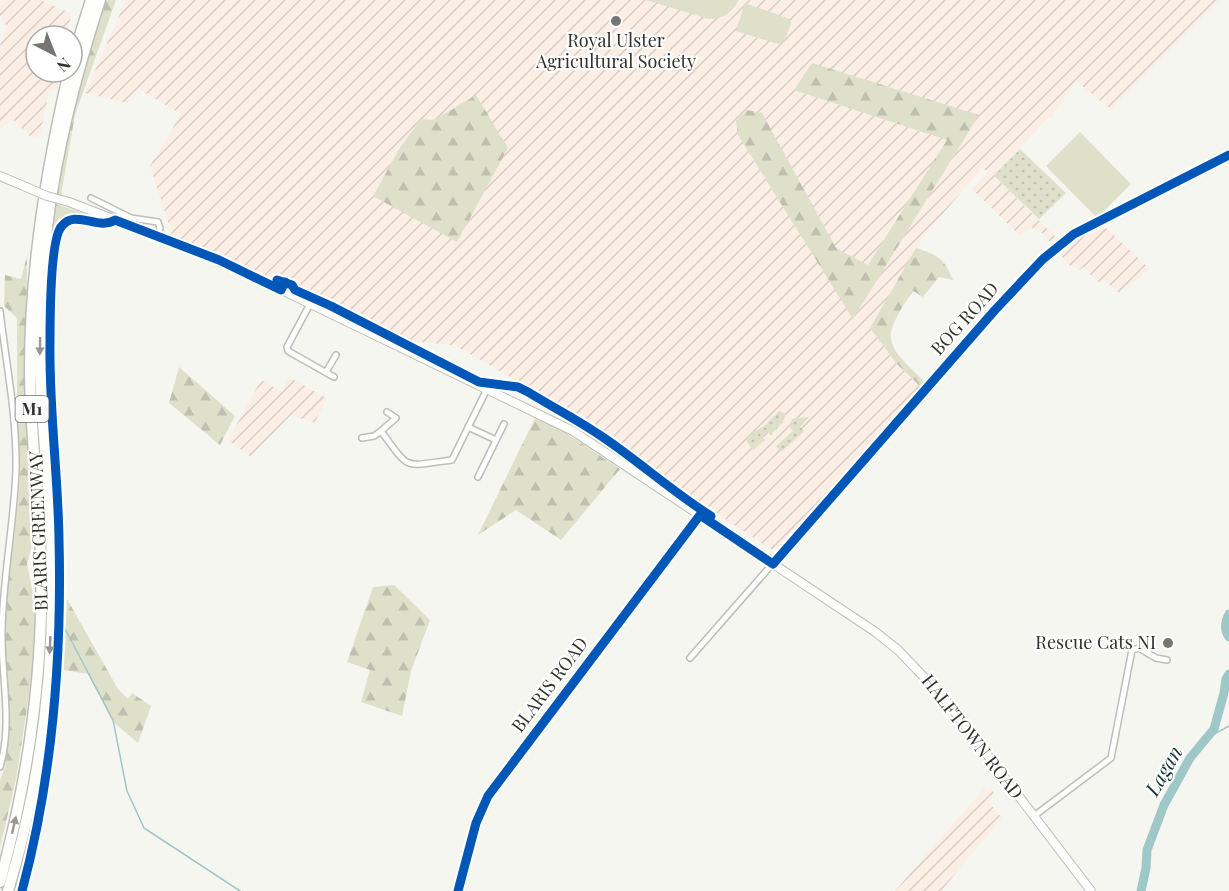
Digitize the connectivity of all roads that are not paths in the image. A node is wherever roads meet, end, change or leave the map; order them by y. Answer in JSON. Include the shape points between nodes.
{"nodes":[{"id":1,"x":91,"y":0,"type":"edge"},
{"id":2,"x":100,"y":0,"type":"edge"},
{"id":3,"x":83,"y":24,"type":"edge"},
{"id":4,"x":66,"y":84,"type":"edge"},
{"id":5,"x":1229,"y":154,"type":"edge"},
{"id":6,"x":0,"y":176,"type":"edge"},
{"id":7,"x":91,"y":198,"type":"dead end"},
{"id":8,"x":158,"y":237,"type":"junction"},
{"id":9,"x":310,"y":304,"type":"junction"},
{"id":10,"x":0,"y":310,"type":"edge"},
{"id":11,"x":336,"y":355,"type":"dead end"},
{"id":12,"x":326,"y":372,"type":"junction"},
{"id":13,"x":334,"y":377,"type":"dead end"},
{"id":14,"x":487,"y":389,"type":"junction"},
{"id":15,"x":387,"y":412,"type":"dead end"},
{"id":16,"x":504,"y":424,"type":"dead end"},
{"id":17,"x":468,"y":427,"type":"junction"},
{"id":18,"x":381,"y":431,"type":"junction"},
{"id":19,"x":362,"y":438,"type":"dead end"},
{"id":20,"x":496,"y":440,"type":"junction"},
{"id":21,"x":478,"y":477,"type":"dead end"},
{"id":22,"x":700,"y":515,"type":"junction"},
{"id":23,"x":773,"y":564,"type":"junction"},
{"id":24,"x":690,"y":658,"type":"dead end"},
{"id":25,"x":1167,"y":660,"type":"dead end"},
{"id":26,"x":0,"y":767,"type":"edge"},
{"id":27,"x":1034,"y":816,"type":"junction"},
{"id":28,"x":0,"y":882,"type":"edge"},
{"id":29,"x":8,"y":891,"type":"edge"},
{"id":30,"x":458,"y":891,"type":"edge"},
{"id":31,"x":1091,"y":891,"type":"edge"}],
"edges":[{"from":1,"to":3,"type":"highway"},
{"from":2,"to":29,"type":"highway","number":"M1","one_way":true,"via":[[66,121],[45,246],[39,372],[51,530],[51,641],[37,773]]},
{"from":28,"to":4,"type":"highway","number":"M1","one_way":true,"via":[[18,808],[37,689],[41,562],[30,370],[32,293],[42,206]]},
{"from":5,"to":23,"type":"street","name":"BOG ROAD","via":[[1074,234],[1043,259]]},
{"from":6,"to":8,"type":"street","name":"HALFTOWN ROAD","bridge":true},
{"from":7,"to":8,"type":"street","name":"HALFTOWN ROAD","via":[[131,218],[158,222]]},
{"from":8,"to":9,"type":"street","name":"HALFTOWN ROAD","via":[[219,260]]},
{"from":9,"to":12,"type":"street","via":[[287,347]]},
{"from":9,"to":14,"type":"street","name":"HALFTOWN ROAD"},
{"from":10,"to":26,"type":"street","via":[[16,467],[4,590],[6,738]]},
{"from":11,"to":12,"type":"street"},
{"from":12,"to":13,"type":"street"},
{"from":14,"to":17,"type":"street"},
{"from":14,"to":22,"type":"street","name":"HALFTOWN ROAD","via":[[573,431]]},
{"from":15,"to":18,"type":"street","via":[[396,418]]},
{"from":16,"to":20,"type":"street"},
{"from":17,"to":18,"type":"street","via":[[452,460],[419,466],[401,459]]},
{"from":17,"to":20,"type":"street"},
{"from":18,"to":19,"type":"street"},
{"from":20,"to":21,"type":"street"},
{"from":22,"to":23,"type":"street","name":"HALFTOWN ROAD"},
{"from":22,"to":30,"type":"street","name":"BLARIS ROAD","via":[[488,796],[476,823]]},
{"from":23,"to":24,"type":"street","name":"BOG ROAD"},
{"from":23,"to":27,"type":"street","name":"HALFTOWN ROAD","via":[[908,658],[964,723]]},
{"from":25,"to":27,"type":"street","name":"HALFTOWN ROAD","via":[[1139,648],[1132,650],[1111,758]]},
{"from":27,"to":31,"type":"street","name":"HALFTOWN ROAD"}]}
